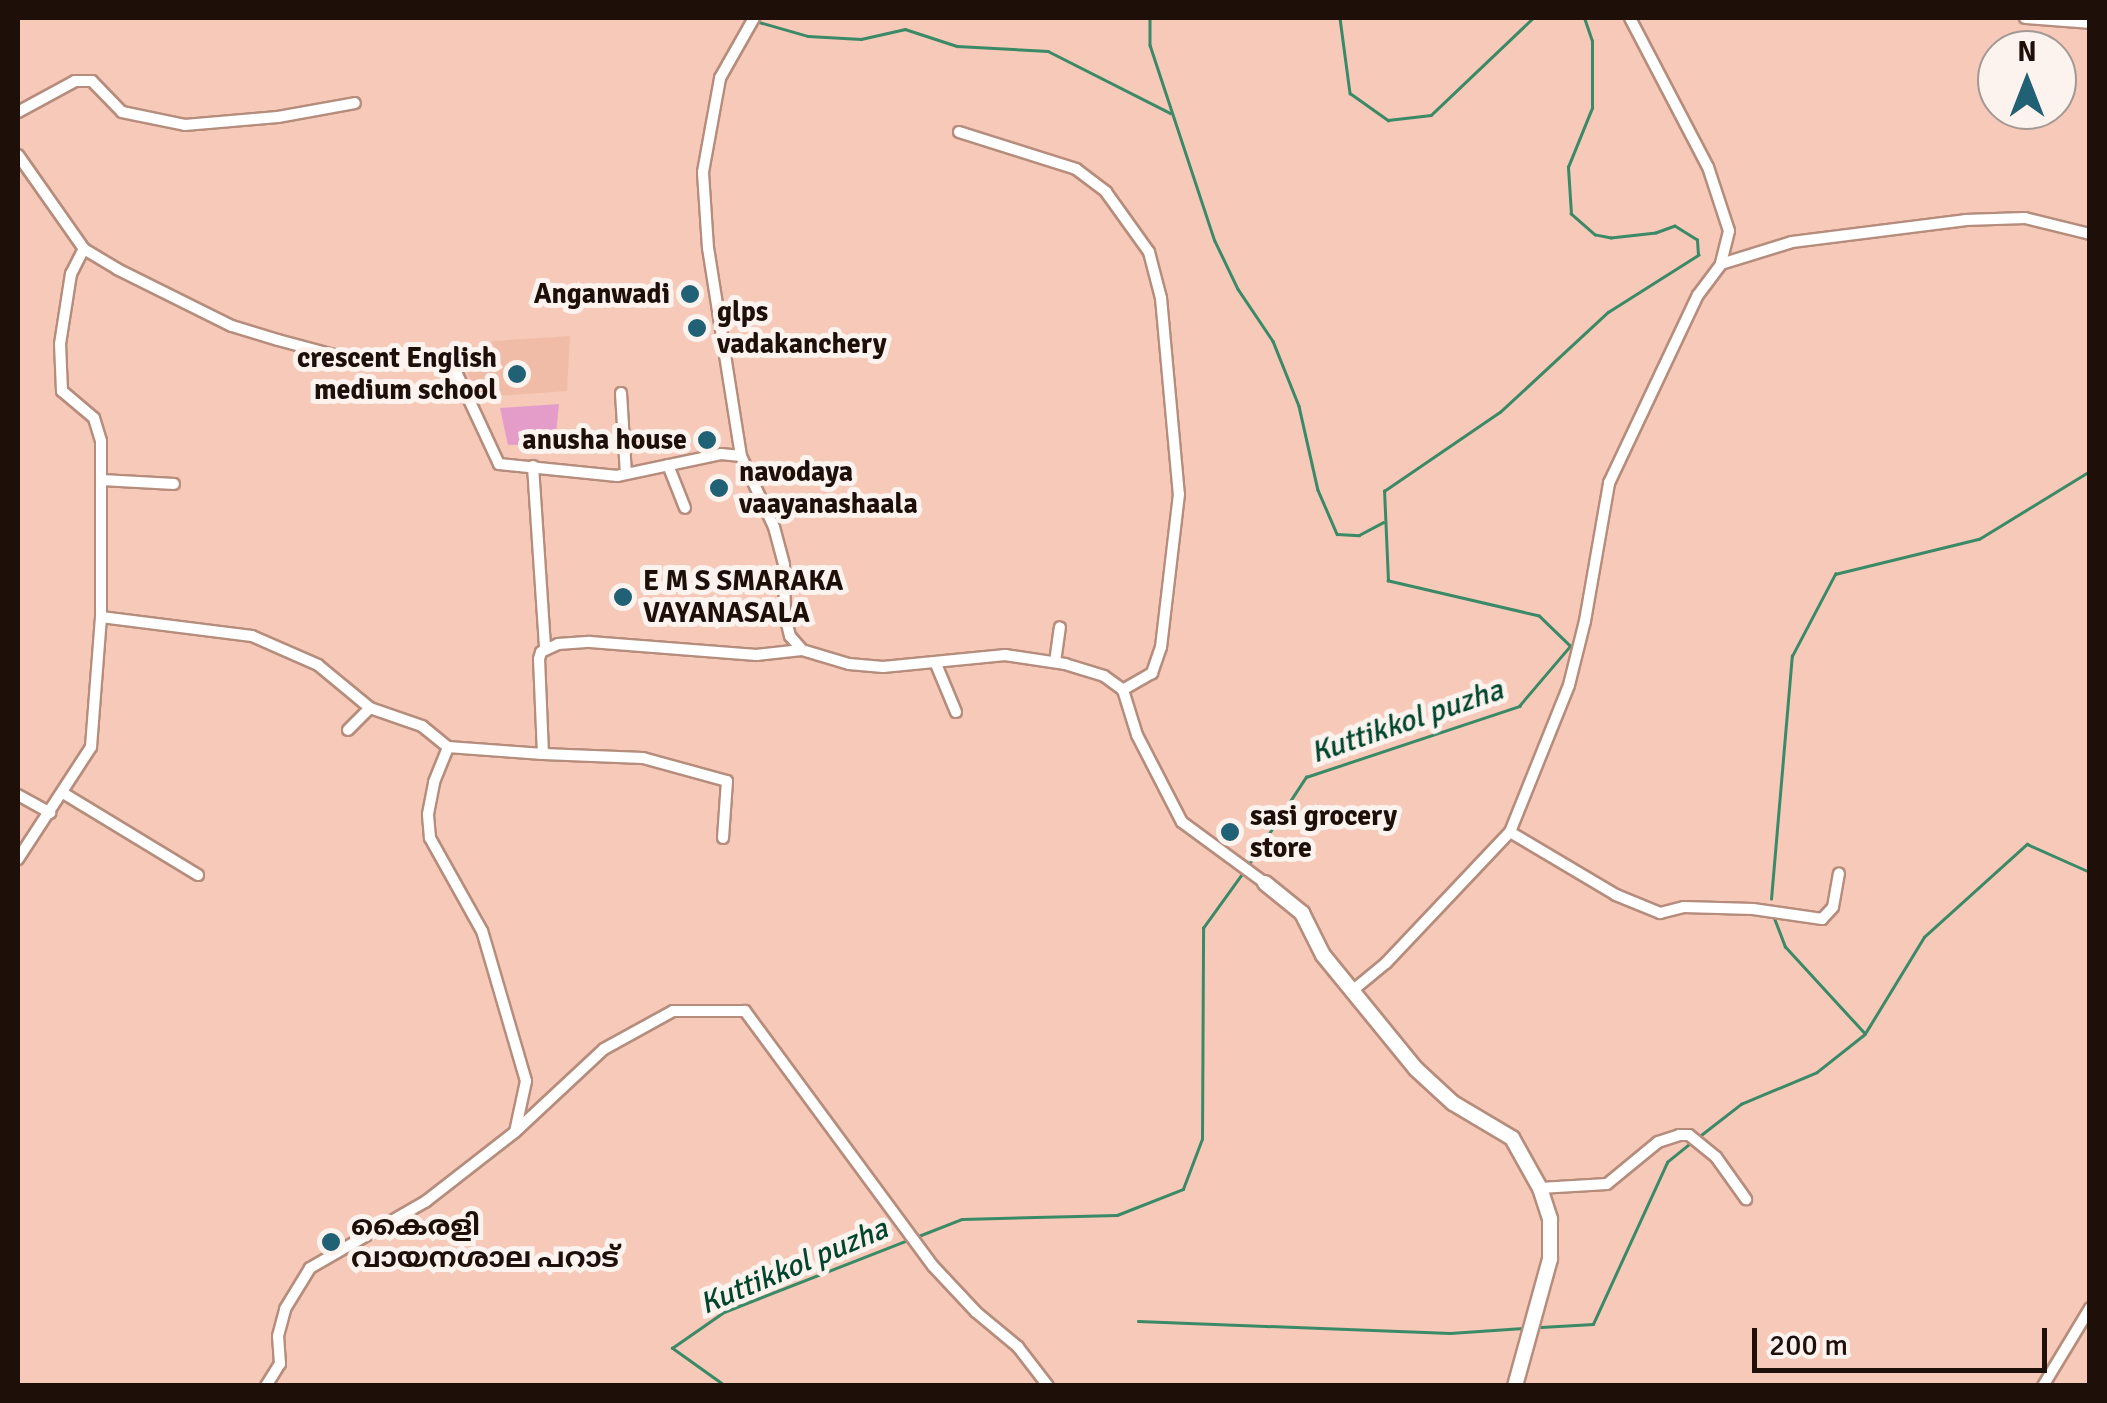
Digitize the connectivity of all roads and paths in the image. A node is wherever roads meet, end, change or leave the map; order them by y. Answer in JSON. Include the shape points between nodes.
{"nodes":[{"id":1,"x":1630,"y":18,"type":"edge"},
{"id":2,"x":2025,"y":18,"type":"edge"},
{"id":3,"x":751,"y":22,"type":"edge"},
{"id":4,"x":2090,"y":24,"type":"edge"},
{"id":5,"x":356,"y":103,"type":"dead end"},
{"id":6,"x":18,"y":112,"type":"edge"},
{"id":7,"x":959,"y":132,"type":"dead end"},
{"id":8,"x":18,"y":155,"type":"edge"},
{"id":9,"x":2090,"y":234,"type":"edge"},
{"id":10,"x":84,"y":249,"type":"junction"},
{"id":11,"x":1721,"y":264,"type":"junction"},
{"id":12,"x":621,"y":392,"type":"dead end"},
{"id":13,"x":741,"y":456,"type":"junction"},
{"id":14,"x":668,"y":465,"type":"junction"},
{"id":15,"x":533,"y":466,"type":"junction"},
{"id":16,"x":626,"y":474,"type":"junction"},
{"id":17,"x":102,"y":480,"type":"junction"},
{"id":18,"x":174,"y":484,"type":"dead end"},
{"id":19,"x":685,"y":508,"type":"dead end"},
{"id":20,"x":101,"y":616,"type":"junction"},
{"id":21,"x":1060,"y":627,"type":"dead end"},
{"id":22,"x":545,"y":650,"type":"junction"},
{"id":23,"x":802,"y":650,"type":"junction"},
{"id":24,"x":1055,"y":662,"type":"junction"},
{"id":25,"x":936,"y":664,"type":"junction"},
{"id":26,"x":1123,"y":690,"type":"junction"},
{"id":27,"x":370,"y":708,"type":"junction"},
{"id":28,"x":956,"y":712,"type":"dead end"},
{"id":29,"x":348,"y":730,"type":"dead end"},
{"id":30,"x":448,"y":746,"type":"junction"},
{"id":31,"x":543,"y":754,"type":"junction"},
{"id":32,"x":63,"y":793,"type":"junction"},
{"id":33,"x":18,"y":794,"type":"edge"},
{"id":34,"x":50,"y":814,"type":"junction"},
{"id":35,"x":1510,"y":832,"type":"junction"},
{"id":36,"x":722,"y":838,"type":"dead end"},
{"id":37,"x":18,"y":859,"type":"edge"},
{"id":38,"x":1839,"y":874,"type":"dead end"},
{"id":39,"x":198,"y":875,"type":"dead end"},
{"id":40,"x":1266,"y":883,"type":"joint"},
{"id":41,"x":1352,"y":991,"type":"junction"},
{"id":42,"x":546,"y":1104,"type":"junction"},
{"id":43,"x":522,"y":1107,"type":"junction"},
{"id":44,"x":515,"y":1132,"type":"junction"},
{"id":45,"x":1540,"y":1188,"type":"junction"},
{"id":46,"x":1746,"y":1199,"type":"dead end"},
{"id":47,"x":2090,"y":1308,"type":"edge"},
{"id":48,"x":266,"y":1386,"type":"edge"},
{"id":49,"x":1048,"y":1386,"type":"edge"},
{"id":50,"x":1515,"y":1386,"type":"edge"},
{"id":51,"x":2043,"y":1386,"type":"edge"}],
"edges":[{"from":1,"to":11,"type":"street","via":[[1708,167],[1729,231]]},
{"from":2,"to":4,"type":"street"},
{"from":3,"to":13,"type":"street","via":[[720,78],[704,172],[708,248]]},
{"from":5,"to":6,"type":"street","via":[[185,125],[122,112],[92,82],[75,82]]},
{"from":7,"to":26,"type":"street","via":[[1076,170],[1106,192],[1148,252],[1160,298],[1179,494],[1160,647],[1152,673]]},
{"from":8,"to":10,"type":"street"},
{"from":9,"to":11,"type":"street","via":[[2026,218],[1965,220],[1792,242]]},
{"from":10,"to":15,"type":"street","via":[[232,326],[334,355],[443,367],[464,386],[499,464]]},
{"from":10,"to":17,"type":"street","via":[[71,274],[60,344],[62,391],[94,418]]},
{"from":11,"to":35,"type":"street","via":[[1698,295],[1609,483],[1569,685]]},
{"from":12,"to":16,"type":"street"},
{"from":13,"to":14,"type":"street"},
{"from":13,"to":23,"type":"street","via":[[774,527],[784,565],[785,616]]},
{"from":14,"to":16,"type":"street"},
{"from":14,"to":19,"type":"street"},
{"from":15,"to":16,"type":"street"},
{"from":15,"to":22,"type":"street"},
{"from":17,"to":18,"type":"street"},
{"from":17,"to":20,"type":"street"},
{"from":20,"to":27,"type":"street","via":[[252,636],[318,665]]},
{"from":20,"to":32,"type":"street","via":[[92,746]]},
{"from":21,"to":24,"type":"street"},
{"from":22,"to":23,"type":"street","via":[[590,642],[756,655]]},
{"from":22,"to":31,"type":"street","via":[[539,658]]},
{"from":23,"to":25,"type":"street","via":[[866,666]]},
{"from":24,"to":25,"type":"street","via":[[1005,655]]},
{"from":24,"to":26,"type":"street","via":[[1104,676]]},
{"from":25,"to":28,"type":"street"},
{"from":26,"to":40,"type":"street","via":[[1137,735],[1182,822]]},
{"from":27,"to":29,"type":"street"},
{"from":27,"to":30,"type":"street","via":[[422,726]]},
{"from":30,"to":31,"type":"street"},
{"from":30,"to":43,"type":"street","via":[[434,782],[430,838],[482,931],[526,1080]]},
{"from":31,"to":36,"type":"street","via":[[644,758],[727,781]]},
{"from":32,"to":34,"type":"street"},
{"from":32,"to":39,"type":"street"},
{"from":33,"to":34,"type":"street"},
{"from":34,"to":37,"type":"street"},
{"from":35,"to":38,"type":"street","via":[[1616,895],[1660,913],[1684,907],[1822,919],[1832,907]]},
{"from":35,"to":41,"type":"street","via":[[1386,964]]},
{"from":40,"to":41,"type":"street","via":[[1302,912],[1322,954]]},
{"from":41,"to":45,"type":"street","via":[[1453,1103],[1512,1138]]},
{"from":42,"to":43,"type":"street"},
{"from":42,"to":44,"type":"street"},
{"from":42,"to":49,"type":"street","via":[[604,1049],[673,1011],[746,1011],[932,1266],[1018,1347]]},
{"from":43,"to":44,"type":"street"},
{"from":44,"to":48,"type":"street","via":[[425,1202],[310,1268],[285,1309],[280,1364]]},
{"from":45,"to":46,"type":"street","via":[[1607,1184],[1658,1142],[1679,1134],[1716,1158]]},
{"from":45,"to":50,"type":"street","via":[[1550,1219],[1550,1260]]},
{"from":47,"to":51,"type":"street"}]}
